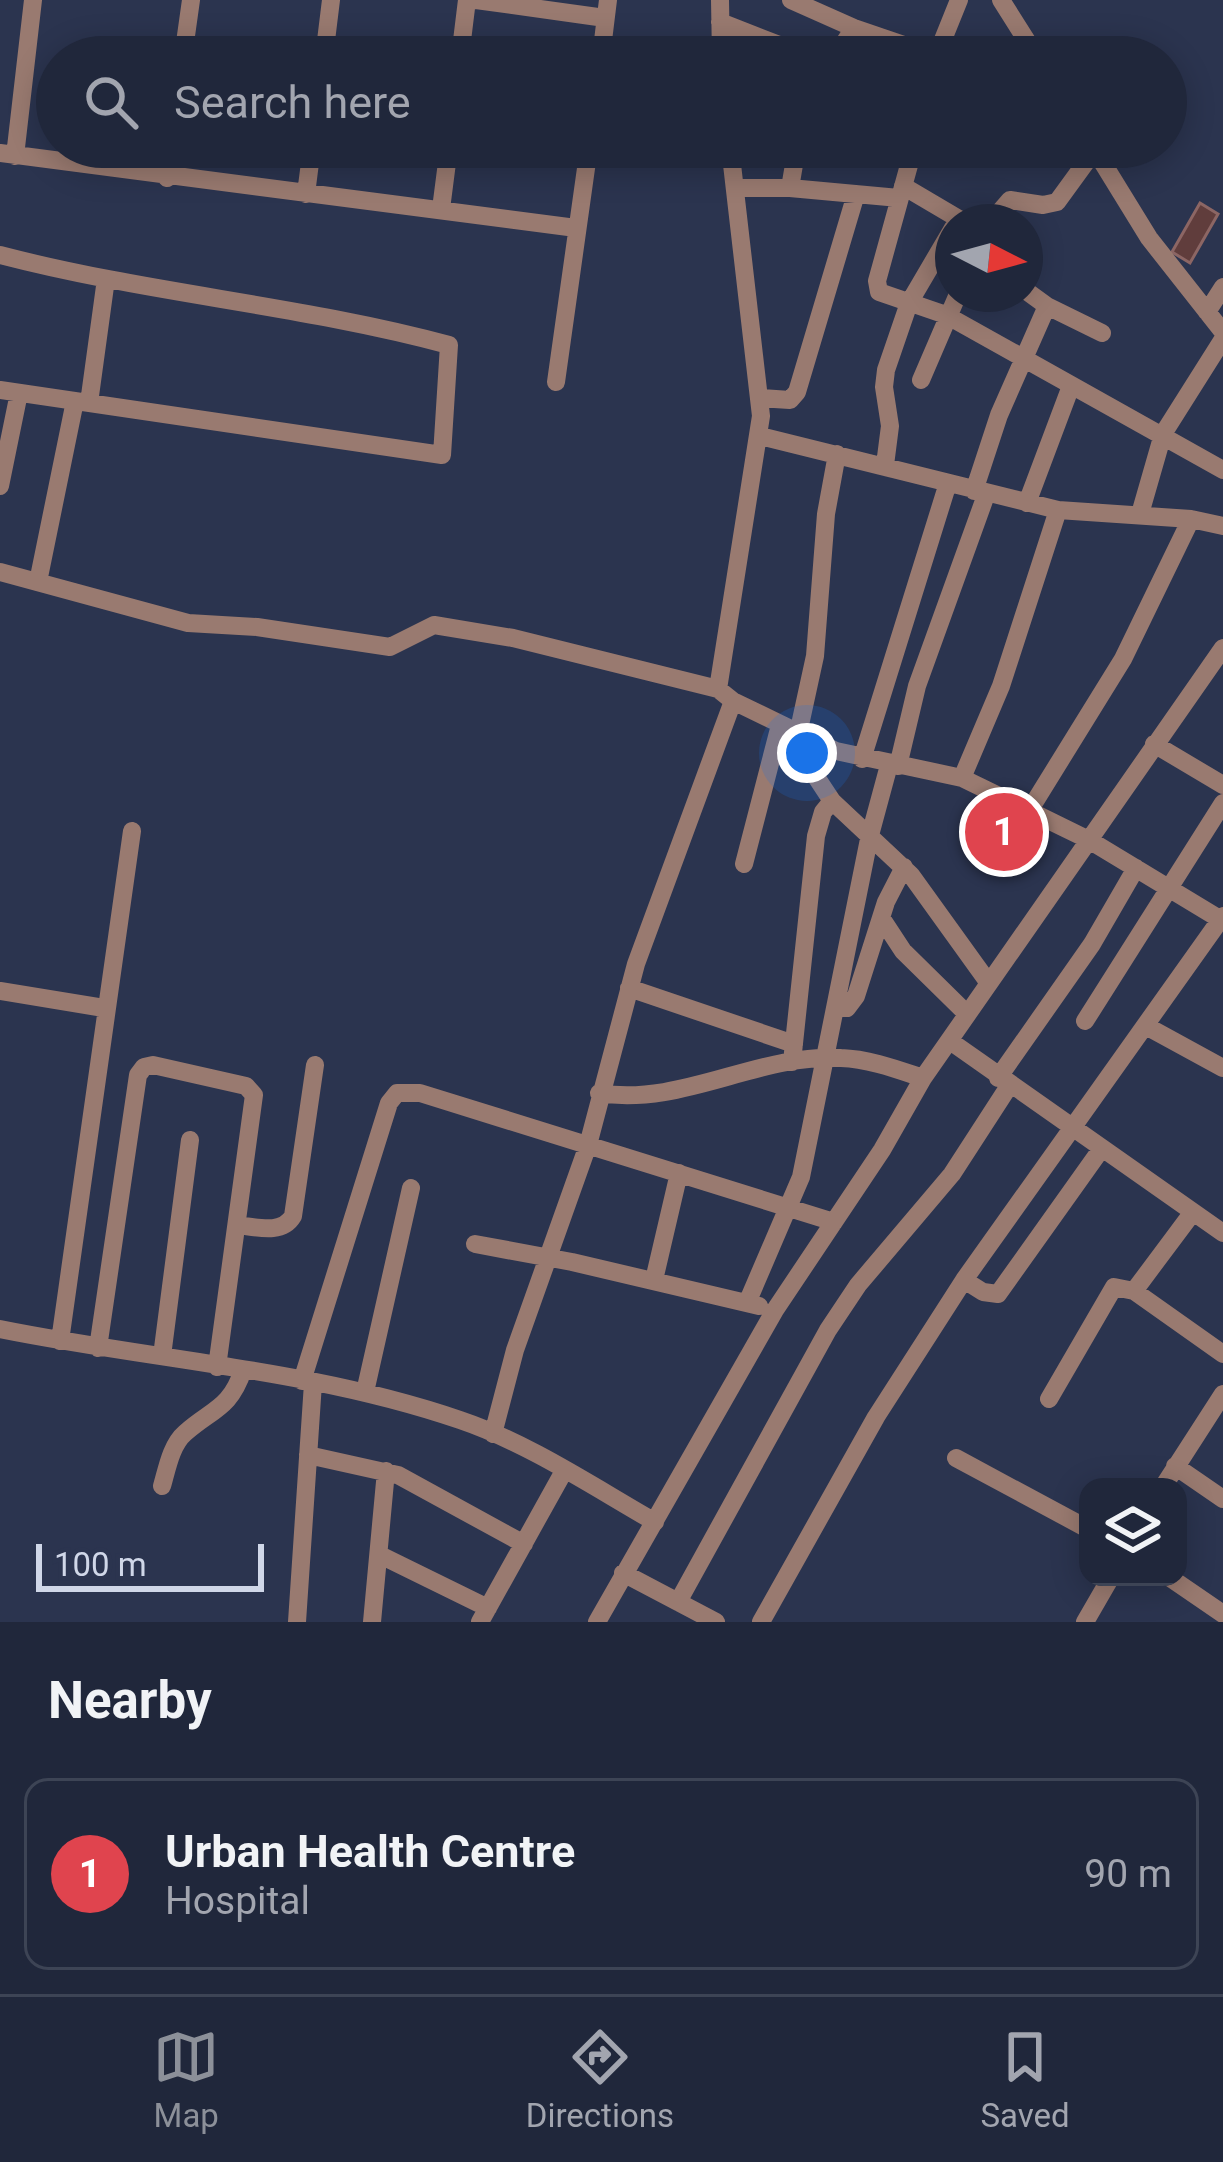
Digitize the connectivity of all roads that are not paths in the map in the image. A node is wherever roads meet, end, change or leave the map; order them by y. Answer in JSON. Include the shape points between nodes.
{"nodes":[{"id":1,"x":33,"y":0,"type":"edge"},
{"id":2,"x":191,"y":0,"type":"edge"},
{"id":3,"x":331,"y":0,"type":"edge"},
{"id":4,"x":467,"y":0,"type":"edge"},
{"id":5,"x":476,"y":0,"type":"edge"},
{"id":6,"x":720,"y":0,"type":"edge"},
{"id":7,"x":790,"y":0,"type":"edge"},
{"id":8,"x":959,"y":0,"type":"edge"},
{"id":9,"x":1001,"y":0,"type":"edge"},
{"id":10,"x":606,"y":9,"type":"edge"},
{"id":11,"x":720,"y":22,"type":"junction"},
{"id":12,"x":854,"y":28,"type":"junction"},
{"id":13,"x":187,"y":36,"type":"edge"},
{"id":14,"x":327,"y":36,"type":"edge"},
{"id":15,"x":463,"y":36,"type":"edge"},
{"id":16,"x":720,"y":36,"type":"edge"},
{"id":17,"x":756,"y":36,"type":"edge"},
{"id":18,"x":849,"y":36,"type":"edge"},
{"id":19,"x":877,"y":36,"type":"edge"},
{"id":20,"x":944,"y":36,"type":"edge"},
{"id":21,"x":1024,"y":36,"type":"edge"},
{"id":22,"x":0,"y":72,"type":"edge"},
{"id":23,"x":22,"y":76,"type":"junction"},
{"id":24,"x":7,"y":154,"type":"edge"},
{"id":25,"x":100,"y":168,"type":"edge"},
{"id":26,"x":168,"y":168,"type":"edge"},
{"id":27,"x":309,"y":168,"type":"edge"},
{"id":28,"x":446,"y":168,"type":"edge"},
{"id":29,"x":586,"y":168,"type":"edge"},
{"id":30,"x":733,"y":168,"type":"edge"},
{"id":31,"x":793,"y":168,"type":"edge"},
{"id":32,"x":908,"y":168,"type":"edge"},
{"id":33,"x":1081,"y":168,"type":"edge"},
{"id":34,"x":1107,"y":168,"type":"edge"},
{"id":35,"x":167,"y":178,"type":"junction"},
{"id":36,"x":735,"y":188,"type":"junction"},
{"id":37,"x":790,"y":188,"type":"junction"},
{"id":38,"x":901,"y":192,"type":"junction"},
{"id":39,"x":306,"y":194,"type":"junction"},
{"id":40,"x":856,"y":194,"type":"junction"},
{"id":41,"x":1007,"y":204,"type":"edge"},
{"id":42,"x":1036,"y":204,"type":"edge"},
{"id":43,"x":1043,"y":205,"type":"edge"},
{"id":44,"x":441,"y":209,"type":"junction"},
{"id":45,"x":935,"y":210,"type":"edge"},
{"id":46,"x":576,"y":228,"type":"junction"},
{"id":47,"x":0,"y":255,"type":"edge"},
{"id":48,"x":935,"y":261,"type":"edge"},
{"id":49,"x":106,"y":279,"type":"junction"},
{"id":50,"x":1223,"y":287,"type":"edge"},
{"id":51,"x":909,"y":303,"type":"junction"},
{"id":52,"x":1043,"y":303,"type":"edge"},
{"id":53,"x":1047,"y":306,"type":"junction"},
{"id":54,"x":948,"y":312,"type":"edge"},
{"id":55,"x":1207,"y":312,"type":"junction"},
{"id":56,"x":946,"y":315,"type":"junction"},
{"id":57,"x":1102,"y":333,"type":"dead end"},
{"id":58,"x":1223,"y":335,"type":"edge"},
{"id":59,"x":1022,"y":358,"type":"junction"},
{"id":60,"x":921,"y":380,"type":"dead end"},
{"id":61,"x":556,"y":382,"type":"dead end"},
{"id":62,"x":1071,"y":386,"type":"junction"},
{"id":63,"x":10,"y":392,"type":"edge"},
{"id":64,"x":760,"y":398,"type":"junction"},
{"id":65,"x":82,"y":402,"type":"junction"},
{"id":66,"x":1162,"y":434,"type":"junction"},
{"id":67,"x":760,"y":436,"type":"junction"},
{"id":68,"x":837,"y":454,"type":"junction"},
{"id":69,"x":885,"y":465,"type":"junction"},
{"id":70,"x":1223,"y":470,"type":"edge"},
{"id":71,"x":948,"y":483,"type":"junction"},
{"id":72,"x":0,"y":486,"type":"edge"},
{"id":73,"x":980,"y":493,"type":"junction"},
{"id":74,"x":1027,"y":502,"type":"junction"},
{"id":75,"x":1058,"y":510,"type":"junction"},
{"id":76,"x":1140,"y":514,"type":"junction"},
{"id":77,"x":1191,"y":519,"type":"junction"},
{"id":78,"x":1223,"y":526,"type":"edge"},
{"id":79,"x":0,"y":572,"type":"edge"},
{"id":80,"x":38,"y":582,"type":"junction"},
{"id":81,"x":1223,"y":648,"type":"edge"},
{"id":82,"x":725,"y":695,"type":"junction"},
{"id":83,"x":780,"y":724,"type":"junction"},
{"id":84,"x":798,"y":734,"type":"junction"},
{"id":85,"x":1154,"y":744,"type":"junction"},
{"id":86,"x":862,"y":759,"type":"junction"},
{"id":87,"x":894,"y":765,"type":"junction"},
{"id":88,"x":962,"y":778,"type":"junction"},
{"id":89,"x":1223,"y":785,"type":"edge"},
{"id":90,"x":832,"y":801,"type":"junction"},
{"id":91,"x":1223,"y":803,"type":"edge"},
{"id":92,"x":1030,"y":811,"type":"junction"},
{"id":93,"x":132,"y":831,"type":"dead end"},
{"id":94,"x":869,"y":839,"type":"junction"},
{"id":95,"x":1089,"y":840,"type":"junction"},
{"id":96,"x":744,"y":863,"type":"dead end"},
{"id":97,"x":904,"y":867,"type":"junction"},
{"id":98,"x":1136,"y":868,"type":"junction"},
{"id":99,"x":1167,"y":887,"type":"junction"},
{"id":100,"x":882,"y":919,"type":"junction"},
{"id":101,"x":1222,"y":919,"type":"edge"},
{"id":102,"x":988,"y":982,"type":"junction"},
{"id":103,"x":629,"y":988,"type":"junction"},
{"id":104,"x":0,"y":992,"type":"edge"},
{"id":105,"x":104,"y":1008,"type":"junction"},
{"id":106,"x":836,"y":1008,"type":"junction"},
{"id":107,"x":967,"y":1014,"type":"junction"},
{"id":108,"x":1085,"y":1021,"type":"dead end"},
{"id":109,"x":1146,"y":1026,"type":"junction"},
{"id":110,"x":950,"y":1041,"type":"junction"},
{"id":111,"x":793,"y":1053,"type":"junction"},
{"id":112,"x":826,"y":1058,"type":"junction"},
{"id":113,"x":315,"y":1065,"type":"dead end"},
{"id":114,"x":1223,"y":1068,"type":"edge"},
{"id":115,"x":923,"y":1078,"type":"junction"},
{"id":116,"x":1004,"y":1082,"type":"junction"},
{"id":117,"x":599,"y":1093,"type":"junction"},
{"id":118,"x":1070,"y":1126,"type":"junction"},
{"id":119,"x":190,"y":1140,"type":"dead end"},
{"id":120,"x":588,"y":1144,"type":"junction"},
{"id":121,"x":1102,"y":1148,"type":"junction"},
{"id":122,"x":679,"y":1173,"type":"junction"},
{"id":123,"x":411,"y":1188,"type":"dead end"},
{"id":124,"x":787,"y":1207,"type":"junction"},
{"id":125,"x":1193,"y":1212,"type":"junction"},
{"id":126,"x":834,"y":1222,"type":"junction"},
{"id":127,"x":238,"y":1226,"type":"junction"},
{"id":128,"x":1223,"y":1233,"type":"edge"},
{"id":129,"x":475,"y":1244,"type":"dead end"},
{"id":130,"x":547,"y":1257,"type":"junction"},
{"id":131,"x":654,"y":1280,"type":"junction"},
{"id":132,"x":964,"y":1280,"type":"junction"},
{"id":133,"x":1134,"y":1291,"type":"junction"},
{"id":134,"x":747,"y":1304,"type":"junction"},
{"id":135,"x":775,"y":1310,"type":"junction"},
{"id":136,"x":0,"y":1329,"type":"edge"},
{"id":137,"x":60,"y":1341,"type":"junction"},
{"id":138,"x":98,"y":1348,"type":"junction"},
{"id":139,"x":1223,"y":1354,"type":"edge"},
{"id":140,"x":162,"y":1356,"type":"junction"},
{"id":141,"x":217,"y":1367,"type":"junction"},
{"id":142,"x":243,"y":1370,"type":"junction"},
{"id":143,"x":308,"y":1382,"type":"junction"},
{"id":144,"x":365,"y":1392,"type":"junction"},
{"id":145,"x":1223,"y":1394,"type":"edge"},
{"id":146,"x":1048,"y":1399,"type":"dead end"},
{"id":147,"x":493,"y":1434,"type":"junction"},
{"id":148,"x":308,"y":1455,"type":"junction"},
{"id":149,"x":956,"y":1459,"type":"dead end"},
{"id":150,"x":1175,"y":1466,"type":"junction"},
{"id":151,"x":386,"y":1471,"type":"junction"},
{"id":152,"x":565,"y":1471,"type":"junction"},
{"id":153,"x":1168,"y":1478,"type":"edge"},
{"id":154,"x":162,"y":1486,"type":"dead end"},
{"id":155,"x":1223,"y":1499,"type":"edge"},
{"id":156,"x":655,"y":1522,"type":"junction"},
{"id":157,"x":1079,"y":1524,"type":"edge"},
{"id":158,"x":524,"y":1544,"type":"junction"},
{"id":159,"x":380,"y":1555,"type":"junction"},
{"id":160,"x":623,"y":1573,"type":"junction"},
{"id":161,"x":1106,"y":1586,"type":"edge"},
{"id":162,"x":1182,"y":1586,"type":"edge"},
{"id":163,"x":678,"y":1602,"type":"junction"},
{"id":164,"x":1223,"y":1614,"type":"edge"},
{"id":165,"x":484,"y":1615,"type":"edge"},
{"id":166,"x":694,"y":1617,"type":"edge"},
{"id":167,"x":297,"y":1622,"type":"edge"},
{"id":168,"x":372,"y":1622,"type":"edge"},
{"id":169,"x":597,"y":1622,"type":"edge"},
{"id":170,"x":716,"y":1622,"type":"edge"},
{"id":171,"x":761,"y":1622,"type":"edge"},
{"id":172,"x":1085,"y":1622,"type":"edge"}],
"edges":[{"from":1,"to":23,"type":"street"},
{"from":2,"to":13,"type":"street"},
{"from":3,"to":14,"type":"street"},
{"from":4,"to":15,"type":"street"},
{"from":5,"to":10,"type":"street"},
{"from":6,"to":11,"type":"street"},
{"from":7,"to":12,"type":"street"},
{"from":8,"to":20,"type":"street"},
{"from":9,"to":21,"type":"street"},
{"from":11,"to":16,"type":"street"},
{"from":11,"to":17,"type":"street"},
{"from":12,"to":18,"type":"street"},
{"from":12,"to":19,"type":"street"},
{"from":22,"to":23,"type":"street"},
{"from":23,"to":24,"type":"street"},
{"from":25,"to":35,"type":"street"},
{"from":26,"to":35,"type":"street"},
{"from":27,"to":39,"type":"street"},
{"from":28,"to":44,"type":"street"},
{"from":29,"to":46,"type":"street"},
{"from":30,"to":36,"type":"street"},
{"from":31,"to":37,"type":"street"},
{"from":32,"to":38,"type":"street"},
{"from":33,"to":43,"type":"street","via":[[1057,202]]},
{"from":34,"to":55,"type":"street"},
{"from":35,"to":39,"type":"street"},
{"from":36,"to":37,"type":"street"},
{"from":36,"to":64,"type":"street"},
{"from":37,"to":40,"type":"street"},
{"from":38,"to":40,"type":"street"},
{"from":38,"to":45,"type":"street"},
{"from":38,"to":51,"type":"street","via":[[877,288]]},
{"from":39,"to":44,"type":"street"},
{"from":40,"to":64,"type":"street","via":[[797,392],[790,400]]},
{"from":41,"to":42,"type":"street"},
{"from":44,"to":46,"type":"street"},
{"from":46,"to":61,"type":"street"},
{"from":47,"to":49,"type":"street"},
{"from":48,"to":51,"type":"street"},
{"from":49,"to":65,"type":"street"},
{"from":49,"to":65,"type":"street","via":[[318,313],[449,345],[442,455]]},
{"from":50,"to":55,"type":"street"},
{"from":51,"to":56,"type":"street"},
{"from":51,"to":69,"type":"street","via":[[886,370]]},
{"from":52,"to":53,"type":"street"},
{"from":53,"to":57,"type":"street"},
{"from":53,"to":59,"type":"street"},
{"from":54,"to":56,"type":"street"},
{"from":55,"to":58,"type":"street"},
{"from":56,"to":59,"type":"street"},
{"from":56,"to":60,"type":"street"},
{"from":58,"to":66,"type":"street"},
{"from":59,"to":62,"type":"street"},
{"from":59,"to":73,"type":"street"},
{"from":62,"to":66,"type":"street"},
{"from":62,"to":74,"type":"street"},
{"from":63,"to":65,"type":"street"},
{"from":63,"to":72,"type":"street"},
{"from":64,"to":67,"type":"street"},
{"from":65,"to":80,"type":"street"},
{"from":66,"to":70,"type":"street"},
{"from":66,"to":76,"type":"street"},
{"from":67,"to":68,"type":"street"},
{"from":67,"to":82,"type":"street"},
{"from":68,"to":69,"type":"street"},
{"from":68,"to":84,"type":"street","via":[[815,656]]},
{"from":69,"to":71,"type":"street"},
{"from":71,"to":73,"type":"street"},
{"from":71,"to":86,"type":"street"},
{"from":73,"to":74,"type":"street"},
{"from":73,"to":87,"type":"street"},
{"from":74,"to":75,"type":"street"},
{"from":75,"to":76,"type":"street"},
{"from":75,"to":88,"type":"street"},
{"from":76,"to":77,"type":"street"},
{"from":77,"to":78,"type":"street"},
{"from":77,"to":92,"type":"street","via":[[1123,658]]},
{"from":79,"to":80,"type":"street"},
{"from":80,"to":82,"type":"street","via":[[188,623],[390,647],[434,625],[454,628]]},
{"from":81,"to":85,"type":"street"},
{"from":82,"to":83,"type":"street"},
{"from":82,"to":103,"type":"street"},
{"from":83,"to":84,"type":"street"},
{"from":83,"to":96,"type":"street"},
{"from":84,"to":86,"type":"street"},
{"from":84,"to":90,"type":"street"},
{"from":85,"to":89,"type":"street"},
{"from":85,"to":95,"type":"street"},
{"from":86,"to":87,"type":"street"},
{"from":87,"to":88,"type":"street"},
{"from":87,"to":94,"type":"street"},
{"from":88,"to":92,"type":"street"},
{"from":90,"to":94,"type":"street"},
{"from":90,"to":111,"type":"street","via":[[816,836]]},
{"from":91,"to":99,"type":"street"},
{"from":92,"to":95,"type":"street"},
{"from":93,"to":105,"type":"street"},
{"from":94,"to":97,"type":"street"},
{"from":94,"to":106,"type":"street"},
{"from":95,"to":98,"type":"street"},
{"from":95,"to":102,"type":"street"},
{"from":97,"to":100,"type":"street"},
{"from":97,"to":102,"type":"street"},
{"from":98,"to":99,"type":"street"},
{"from":98,"to":116,"type":"street"},
{"from":99,"to":101,"type":"street"},
{"from":99,"to":108,"type":"street"},
{"from":100,"to":106,"type":"street","via":[[856,996]]},
{"from":100,"to":107,"type":"street"},
{"from":101,"to":109,"type":"street"},
{"from":102,"to":107,"type":"street"},
{"from":103,"to":111,"type":"street"},
{"from":103,"to":117,"type":"street"},
{"from":104,"to":105,"type":"street"},
{"from":105,"to":137,"type":"street"},
{"from":106,"to":112,"type":"street"},
{"from":107,"to":110,"type":"street"},
{"from":109,"to":114,"type":"street"},
{"from":109,"to":118,"type":"street"},
{"from":110,"to":115,"type":"street"},
{"from":110,"to":116,"type":"street"},
{"from":111,"to":112,"type":"street"},
{"from":111,"to":117,"type":"street","via":[[646,1096]]},
{"from":112,"to":115,"type":"street"},
{"from":112,"to":124,"type":"street","via":[[801,1178]]},
{"from":113,"to":127,"type":"street","via":[[293,1216],[279,1228]]},
{"from":115,"to":126,"type":"street"},
{"from":116,"to":118,"type":"street"},
{"from":116,"to":163,"type":"street","via":[[952,1174],[828,1330]]},
{"from":117,"to":120,"type":"street"},
{"from":118,"to":121,"type":"street"},
{"from":118,"to":132,"type":"street"},
{"from":119,"to":140,"type":"street"},
{"from":120,"to":122,"type":"street"},
{"from":120,"to":130,"type":"street"},
{"from":120,"to":143,"type":"street","via":[[421,1093],[397,1093]]},
{"from":121,"to":125,"type":"street"},
{"from":121,"to":132,"type":"street","via":[[1003,1289],[992,1295]]},
{"from":122,"to":124,"type":"street"},
{"from":122,"to":131,"type":"street"},
{"from":123,"to":144,"type":"street"},
{"from":124,"to":126,"type":"street"},
{"from":124,"to":134,"type":"street"},
{"from":125,"to":128,"type":"street"},
{"from":125,"to":133,"type":"street"},
{"from":126,"to":135,"type":"street"},
{"from":127,"to":138,"type":"street","via":[[251,1088],[144,1067]]},
{"from":127,"to":141,"type":"street"},
{"from":129,"to":130,"type":"street"},
{"from":130,"to":131,"type":"street"},
{"from":130,"to":147,"type":"street"},
{"from":131,"to":134,"type":"street"},
{"from":132,"to":171,"type":"street"},
{"from":133,"to":139,"type":"street"},
{"from":133,"to":146,"type":"street","via":[[1120,1286],[1108,1293]]},
{"from":134,"to":135,"type":"street"},
{"from":135,"to":156,"type":"street"},
{"from":136,"to":137,"type":"street"},
{"from":137,"to":138,"type":"street"},
{"from":138,"to":140,"type":"street"},
{"from":140,"to":141,"type":"street"},
{"from":141,"to":142,"type":"street"},
{"from":142,"to":143,"type":"street"},
{"from":142,"to":154,"type":"street","via":[[225,1406],[175,1446]]},
{"from":143,"to":144,"type":"street"},
{"from":143,"to":148,"type":"street"},
{"from":144,"to":147,"type":"street"},
{"from":145,"to":150,"type":"street"},
{"from":147,"to":152,"type":"street"},
{"from":148,"to":151,"type":"street"},
{"from":148,"to":167,"type":"street"},
{"from":149,"to":157,"type":"street"},
{"from":150,"to":153,"type":"street"},
{"from":150,"to":155,"type":"street"},
{"from":151,"to":158,"type":"street"},
{"from":151,"to":159,"type":"street"},
{"from":152,"to":156,"type":"street"},
{"from":152,"to":158,"type":"street"},
{"from":156,"to":160,"type":"street"},
{"from":158,"to":165,"type":"street"},
{"from":159,"to":165,"type":"street"},
{"from":159,"to":168,"type":"street"},
{"from":160,"to":163,"type":"street"},
{"from":160,"to":169,"type":"street"},
{"from":161,"to":172,"type":"street"},
{"from":162,"to":164,"type":"street"},
{"from":163,"to":166,"type":"street"},
{"from":166,"to":170,"type":"street"}]}
